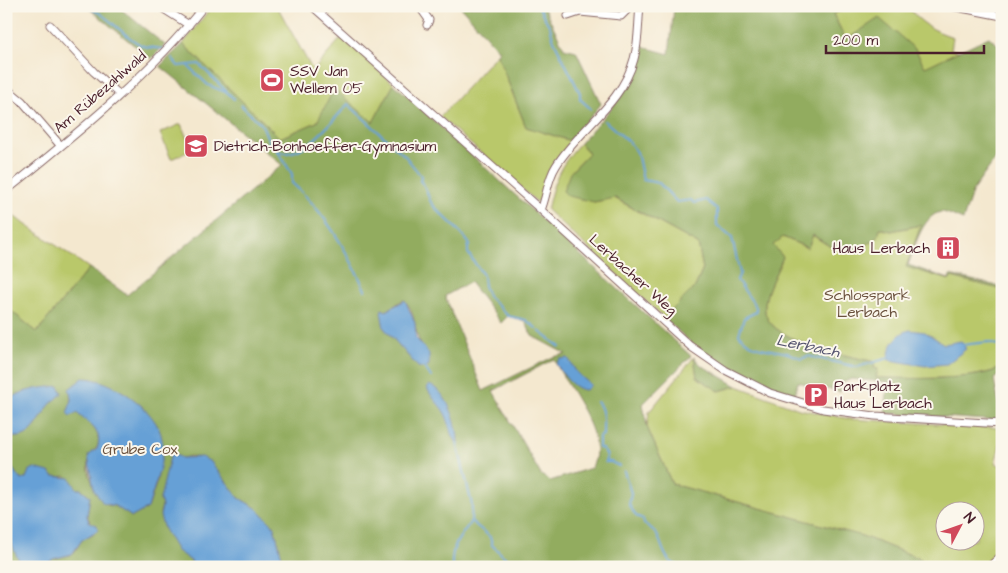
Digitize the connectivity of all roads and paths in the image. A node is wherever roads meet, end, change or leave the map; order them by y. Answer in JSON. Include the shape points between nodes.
{"nodes":[{"id":1,"x":159,"y":6,"type":"edge"},
{"id":2,"x":204,"y":6,"type":"edge"},
{"id":3,"x":312,"y":6,"type":"edge"},
{"id":4,"x":419,"y":6,"type":"edge"},
{"id":5,"x":631,"y":6,"type":"edge"},
{"id":6,"x":640,"y":6,"type":"edge"},
{"id":7,"x":951,"y":6,"type":"edge"},
{"id":8,"x":990,"y":10,"type":"edge"},
{"id":9,"x":568,"y":16,"type":"dead end"},
{"id":10,"x":1002,"y":16,"type":"edge"},
{"id":11,"x":186,"y":24,"type":"junction"},
{"id":12,"x":50,"y":25,"type":"dead end"},
{"id":13,"x":428,"y":25,"type":"dead end"},
{"id":14,"x":6,"y":88,"type":"edge"},
{"id":15,"x":120,"y":95,"type":"junction"},
{"id":16,"x":60,"y":146,"type":"junction"},
{"id":17,"x":6,"y":191,"type":"edge"},
{"id":18,"x":542,"y":210,"type":"junction"},
{"id":19,"x":1002,"y":424,"type":"edge"},
{"id":20,"x":1002,"y":555,"type":"edge"},
{"id":21,"x":990,"y":567,"type":"edge"}],
"edges":[{"from":1,"to":11,"type":"street"},
{"from":2,"to":11,"type":"street","name":"Am Rübezahlwald"},
{"from":3,"to":18,"type":"street","name":"Lerbacher Weg"},
{"from":4,"to":13,"type":"street","via":[[429,20]]},
{"from":5,"to":9,"type":"street","via":[[621,16],[580,12]]},
{"from":6,"to":18,"type":"street","via":[[637,44],[629,73],[614,97],[562,156],[554,169]]},
{"from":7,"to":8,"type":"street"},
{"from":8,"to":10,"type":"street"},
{"from":11,"to":15,"type":"street","name":"Am Rübezahlwald","via":[[160,58]]},
{"from":12,"to":15,"type":"street"},
{"from":14,"to":16,"type":"street","via":[[22,101]]},
{"from":15,"to":16,"type":"street","name":"Am Rübezahlwald"},
{"from":16,"to":17,"type":"street","name":"Am Rübezahlwald"},
{"from":18,"to":19,"type":"street","name":"Lerbacher Weg","via":[[699,353],[770,393],[822,409]]},
{"from":20,"to":21,"type":"street"}]}
